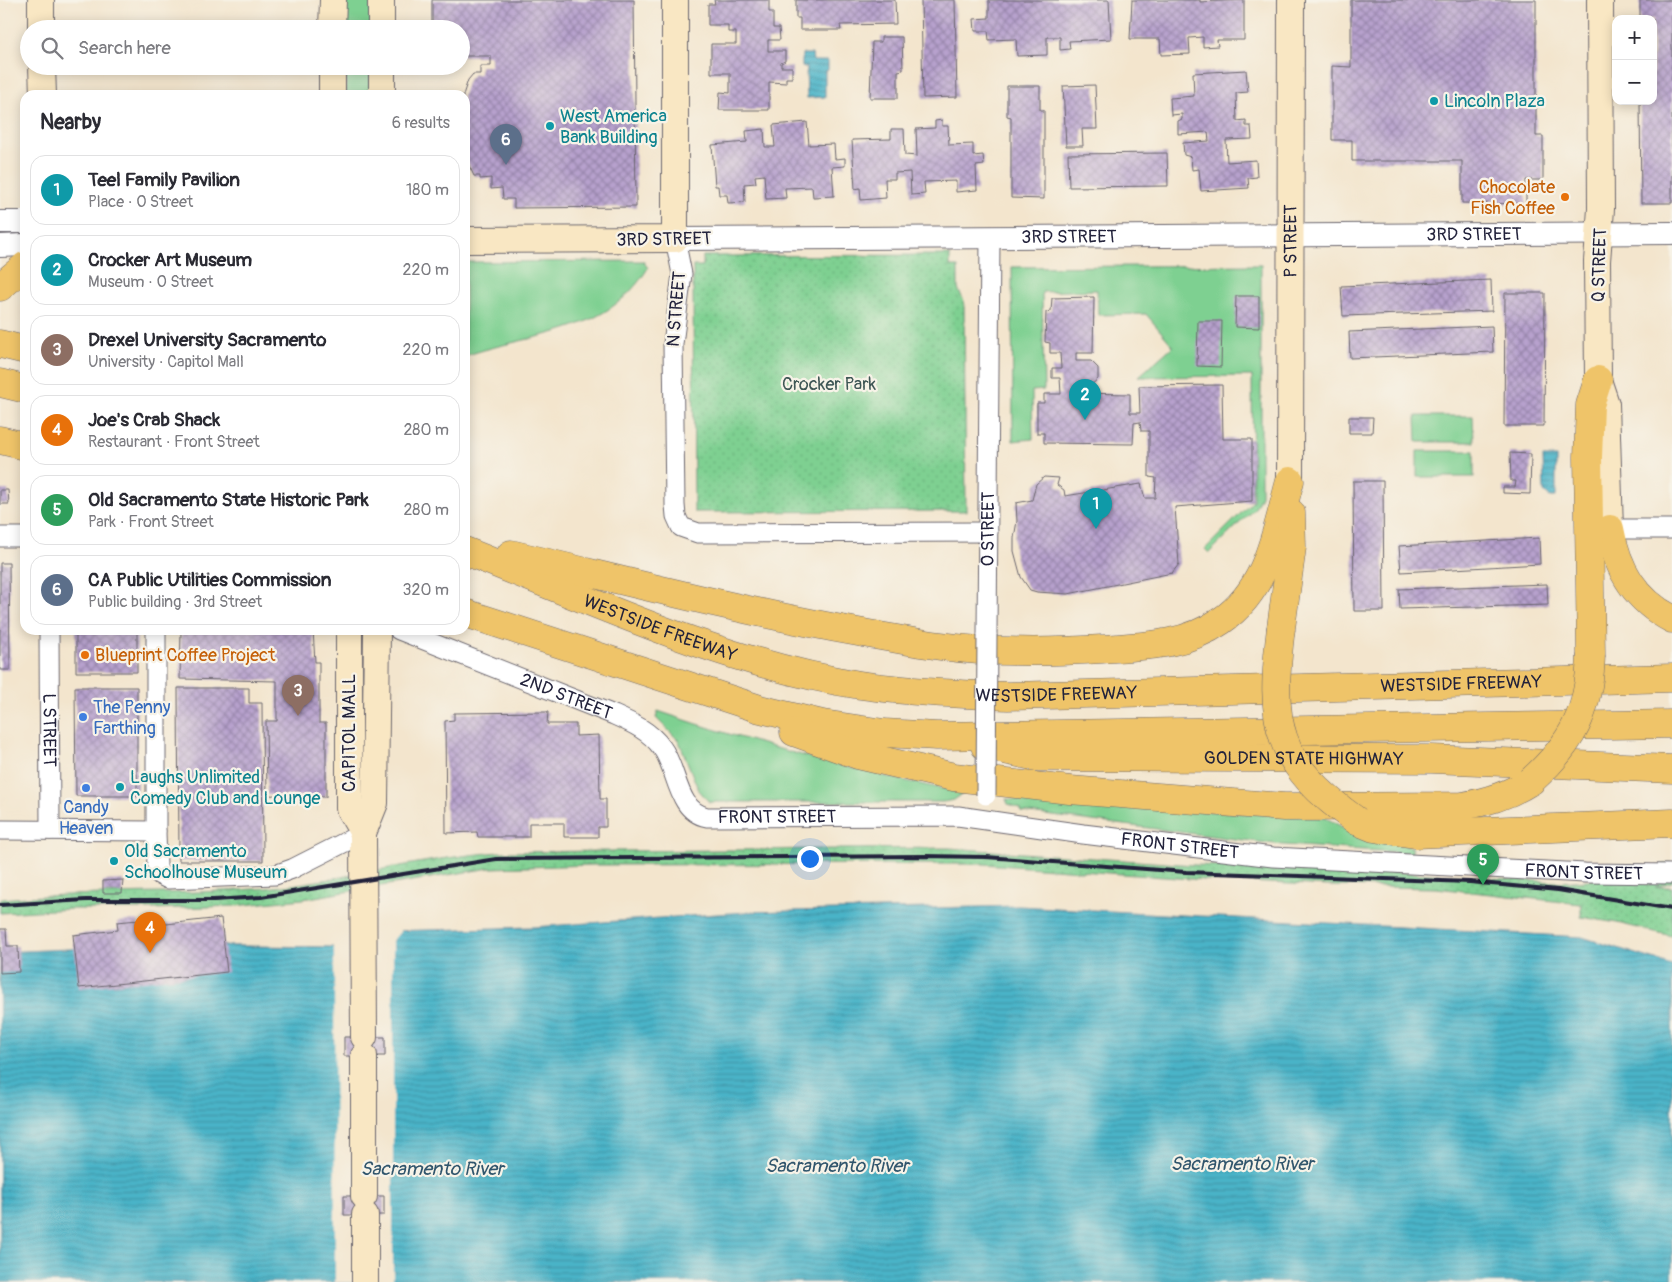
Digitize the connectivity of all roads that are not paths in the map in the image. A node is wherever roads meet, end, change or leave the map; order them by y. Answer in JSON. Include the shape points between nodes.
{"nodes":[{"id":1,"x":41,"y":0,"type":"edge"},
{"id":2,"x":333,"y":0,"type":"edge"},
{"id":3,"x":381,"y":0,"type":"edge"},
{"id":4,"x":675,"y":0,"type":"edge"},
{"id":5,"x":1291,"y":0,"type":"edge"},
{"id":6,"x":1600,"y":0,"type":"edge"},
{"id":7,"x":42,"y":20,"type":"edge"},
{"id":8,"x":332,"y":20,"type":"edge"},
{"id":9,"x":381,"y":20,"type":"edge"},
{"id":10,"x":42,"y":75,"type":"edge"},
{"id":11,"x":332,"y":75,"type":"edge"},
{"id":12,"x":382,"y":75,"type":"edge"},
{"id":13,"x":42,"y":90,"type":"edge"},
{"id":14,"x":332,"y":90,"type":"edge"},
{"id":15,"x":382,"y":90,"type":"edge"},
{"id":16,"x":0,"y":222,"type":"edge"},
{"id":17,"x":20,"y":222,"type":"edge"},
{"id":18,"x":1600,"y":233,"type":"junction"},
{"id":19,"x":1672,"y":233,"type":"edge"},
{"id":20,"x":1291,"y":234,"type":"junction"},
{"id":21,"x":990,"y":238,"type":"junction"},
{"id":22,"x":675,"y":239,"type":"junction"},
{"id":23,"x":470,"y":240,"type":"edge"},
{"id":24,"x":20,"y":245,"type":"edge"},
{"id":25,"x":0,"y":246,"type":"edge"},
{"id":26,"x":20,"y":270,"type":"edge"},
{"id":27,"x":0,"y":287,"type":"edge"},
{"id":28,"x":0,"y":344,"type":"edge"},
{"id":29,"x":20,"y":349,"type":"edge"},
{"id":30,"x":1598,"y":380,"type":"junction"},
{"id":31,"x":0,"y":383,"type":"edge"},
{"id":32,"x":20,"y":388,"type":"edge"},
{"id":33,"x":0,"y":440,"type":"edge"},
{"id":34,"x":20,"y":445,"type":"edge"},
{"id":35,"x":1290,"y":481,"type":"junction"},
{"id":36,"x":1610,"y":529,"type":"junction"},
{"id":37,"x":1672,"y":529,"type":"edge"},
{"id":38,"x":988,"y":532,"type":"junction"},
{"id":39,"x":0,"y":537,"type":"edge"},
{"id":40,"x":20,"y":537,"type":"edge"},
{"id":41,"x":470,"y":545,"type":"edge"},
{"id":42,"x":470,"y":553,"type":"edge"},
{"id":43,"x":470,"y":615,"type":"edge"},
{"id":44,"x":1672,"y":619,"type":"edge"},
{"id":45,"x":49,"y":635,"type":"edge"},
{"id":46,"x":156,"y":635,"type":"edge"},
{"id":47,"x":349,"y":635,"type":"edge"},
{"id":48,"x":385,"y":635,"type":"edge"},
{"id":49,"x":391,"y":635,"type":"edge"},
{"id":50,"x":1672,"y":678,"type":"edge"},
{"id":51,"x":702,"y":692,"type":"junction"},
{"id":52,"x":1672,"y":724,"type":"edge"},
{"id":53,"x":937,"y":736,"type":"junction"},
{"id":54,"x":1672,"y":768,"type":"edge"},
{"id":55,"x":692,"y":810,"type":"joint"},
{"id":56,"x":985,"y":819,"type":"junction"},
{"id":57,"x":1672,"y":823,"type":"edge"},
{"id":58,"x":0,"y":830,"type":"edge"},
{"id":59,"x":50,"y":830,"type":"junction"},
{"id":60,"x":156,"y":831,"type":"junction"},
{"id":61,"x":363,"y":833,"type":"junction"},
{"id":62,"x":1672,"y":874,"type":"edge"},
{"id":63,"x":365,"y":1282,"type":"edge"}],
"edges":[{"from":1,"to":7,"type":"main road"},
{"from":2,"to":8,"type":"main road"},
{"from":3,"to":9,"type":"main road"},
{"from":4,"to":22,"type":"main road","name":"N STREET"},
{"from":5,"to":20,"type":"main road","name":"P STREET"},
{"from":6,"to":18,"type":"main road","name":"Q STREET"},
{"from":10,"to":13,"type":"main road"},
{"from":11,"to":14,"type":"main road"},
{"from":12,"to":15,"type":"main road"},
{"from":16,"to":17,"type":"street"},
{"from":18,"to":19,"type":"street","name":"3RD STREET"},
{"from":18,"to":20,"type":"street","name":"3RD STREET"},
{"from":18,"to":30,"type":"main road","name":"Q STREET","via":[[1597,261]]},
{"from":20,"to":21,"type":"street","name":"3RD STREET"},
{"from":20,"to":35,"type":"main road","name":"P STREET"},
{"from":21,"to":22,"type":"street","name":"3RD STREET"},
{"from":21,"to":38,"type":"street","name":"O STREET"},
{"from":22,"to":23,"type":"main road","name":"3RD STREET"},
{"from":22,"to":38,"type":"street","name":"N STREET","via":[[682,274],[672,353],[675,505],[681,526],[698,533]]},
{"from":24,"to":25,"type":"street"},
{"from":26,"to":27,"type":"highway"},
{"from":28,"to":29,"type":"highway"},
{"from":30,"to":36,"type":"main road","name":"Q STREET","via":[[1606,404]]},
{"from":30,"to":51,"type":"highway","bridge":true,"via":[[1590,405],[1591,655],[1584,704],[1572,734],[1550,764],[1510,794],[1462,806],[1284,807],[954,777],[858,755],[774,725]]},
{"from":31,"to":32,"type":"highway"},
{"from":33,"to":34,"type":"highway"},
{"from":35,"to":41,"type":"highway","via":[[1268,563],[1246,600],[1221,622],[1204,631],[1185,639],[1151,646],[1007,652],[922,644],[782,618]]},
{"from":35,"to":57,"type":"highway","bridge":true,"via":[[1292,547],[1274,680],[1275,705],[1281,734],[1292,758],[1329,802],[1356,821],[1383,830],[1415,834]]},
{"from":36,"to":37,"type":"street"},
{"from":36,"to":44,"type":"highway","via":[[1620,566],[1631,585],[1645,600]]},
{"from":38,"to":56,"type":"street","name":"O STREET","bridge":true},
{"from":39,"to":40,"type":"street"},
{"from":42,"to":50,"type":"highway","name":"WESTSIDE FREEWAY","via":[[650,625],[772,665],[859,685],[930,693],[1008,696]]},
{"from":43,"to":51,"type":"highway"},
{"from":45,"to":59,"type":"street","name":"L STREET"},
{"from":46,"to":60,"type":"street"},
{"from":47,"to":61,"type":"main road","name":"CAPITOL MALL","via":[[350,809]]},
{"from":48,"to":61,"type":"main road","name":"CAPITOL MALL","via":[[375,803]]},
{"from":49,"to":55,"type":"street","name":"2ND STREET","via":[[614,715],[641,728],[667,755],[683,798]]},
{"from":51,"to":53,"type":"highway","via":[[824,724],[884,733]]},
{"from":52,"to":53,"type":"highway"},
{"from":53,"to":54,"type":"highway","name":"GOLDEN STATE HIGHWAY","via":[[1037,757],[1432,759]]},
{"from":55,"to":56,"type":"street","name":"FRONT STREET","via":[[707,817],[953,816]]},
{"from":56,"to":62,"type":"street","name":"FRONT STREET","via":[[1273,856],[1586,873]]},
{"from":58,"to":59,"type":"street"},
{"from":59,"to":60,"type":"street"},
{"from":60,"to":61,"type":"street","via":[[158,870],[160,876],[168,879],[275,875]]},
{"from":61,"to":63,"type":"main road","name":"CAPITOL MALL"}]}
